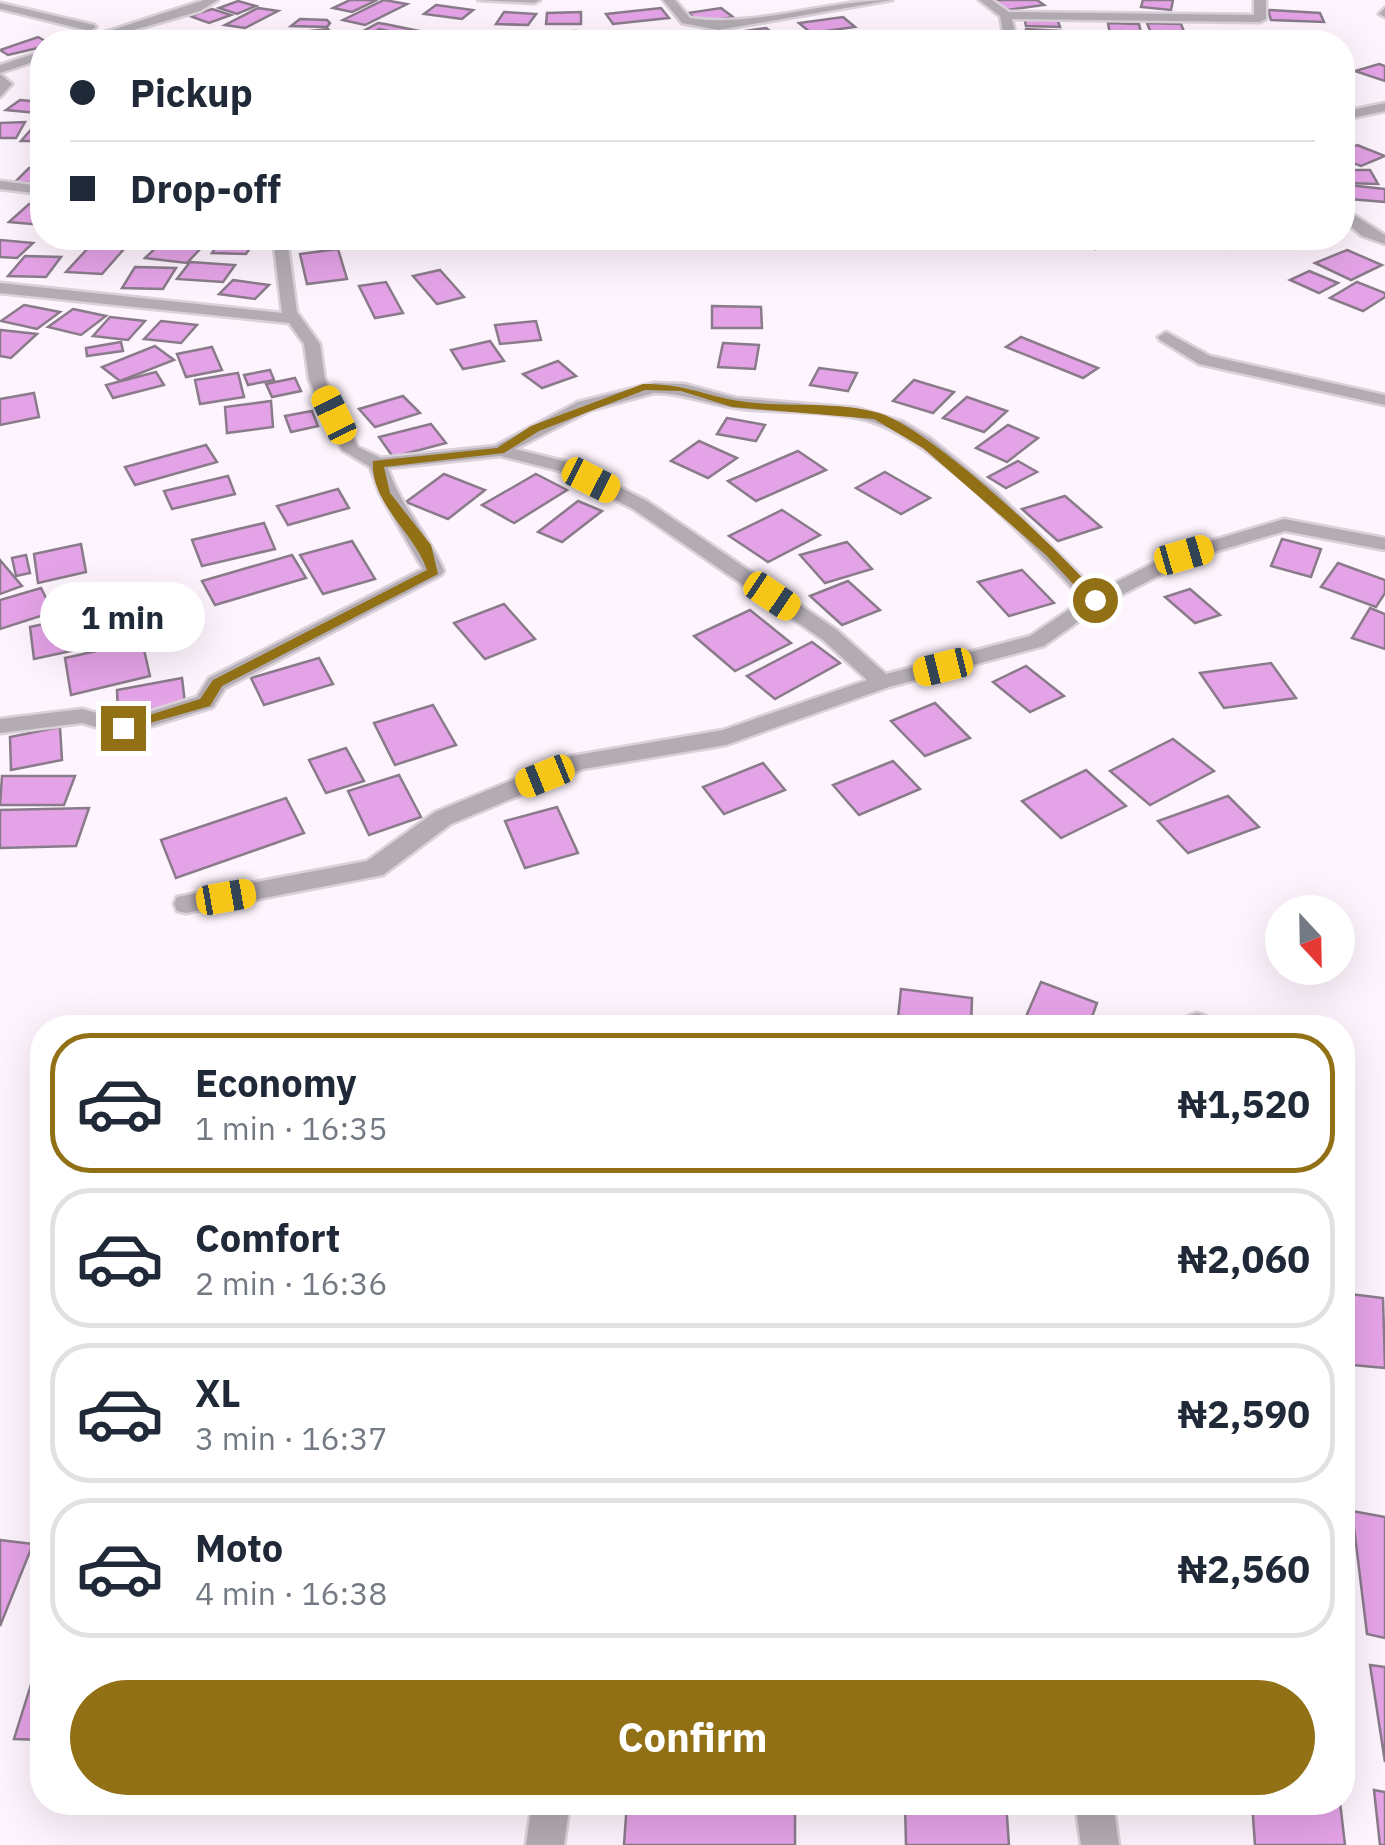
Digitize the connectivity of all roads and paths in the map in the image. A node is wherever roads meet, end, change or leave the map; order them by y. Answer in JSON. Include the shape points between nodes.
{"nodes":[{"id":1,"x":212,"y":0,"type":"edge"},
{"id":2,"x":484,"y":0,"type":"edge"},
{"id":3,"x":534,"y":0,"type":"edge"},
{"id":4,"x":669,"y":0,"type":"edge"},
{"id":5,"x":886,"y":0,"type":"edge"},
{"id":6,"x":985,"y":0,"type":"edge"},
{"id":7,"x":1260,"y":0,"type":"edge"},
{"id":8,"x":0,"y":6,"type":"edge"},
{"id":9,"x":1006,"y":15,"type":"junction"},
{"id":10,"x":90,"y":27,"type":"dead end"},
{"id":11,"x":123,"y":30,"type":"edge"},
{"id":12,"x":1009,"y":30,"type":"edge"},
{"id":13,"x":30,"y":59,"type":"edge"},
{"id":14,"x":0,"y":69,"type":"edge"},
{"id":15,"x":0,"y":78,"type":"edge"},
{"id":16,"x":0,"y":93,"type":"edge"},
{"id":17,"x":1385,"y":107,"type":"edge"},
{"id":18,"x":1355,"y":113,"type":"edge"},
{"id":19,"x":0,"y":185,"type":"edge"},
{"id":20,"x":30,"y":189,"type":"edge"},
{"id":21,"x":1355,"y":223,"type":"edge"},
{"id":22,"x":1385,"y":240,"type":"edge"},
{"id":23,"x":282,"y":250,"type":"edge"},
{"id":24,"x":0,"y":288,"type":"edge"},
{"id":25,"x":294,"y":319,"type":"junction"},
{"id":26,"x":1166,"y":336,"type":"dead end"},
{"id":27,"x":1385,"y":400,"type":"edge"},
{"id":28,"x":500,"y":451,"type":"junction"},
{"id":29,"x":378,"y":464,"type":"junction"},
{"id":30,"x":1385,"y":544,"type":"edge"},
{"id":31,"x":1095,"y":600,"type":"junction"},
{"id":32,"x":882,"y":682,"type":"junction"},
{"id":33,"x":0,"y":726,"type":"edge"},
{"id":34,"x":186,"y":904,"type":"dead end"},
{"id":35,"x":549,"y":1815,"type":"edge"},
{"id":36,"x":1096,"y":1815,"type":"edge"},
{"id":37,"x":545,"y":1845,"type":"edge"},
{"id":38,"x":1100,"y":1845,"type":"edge"}],
"edges":[{"from":1,"to":11,"type":"street"},
{"from":2,"to":3,"type":"street"},
{"from":4,"to":5,"type":"street","via":[[686,21],[718,26]]},
{"from":6,"to":9,"type":"street"},
{"from":7,"to":9,"type":"street","via":[[1260,19]]},
{"from":8,"to":10,"type":"street"},
{"from":9,"to":12,"type":"street"},
{"from":13,"to":14,"type":"street"},
{"from":15,"to":16,"type":"street","via":[[6,84]]},
{"from":17,"to":18,"type":"street"},
{"from":19,"to":20,"type":"street"},
{"from":21,"to":22,"type":"street"},
{"from":23,"to":25,"type":"street"},
{"from":24,"to":25,"type":"street"},
{"from":25,"to":29,"type":"street","via":[[312,344],[318,380],[352,450]]},
{"from":26,"to":27,"type":"street","via":[[1205,360]]},
{"from":28,"to":29,"type":"street"},
{"from":28,"to":31,"type":"street","via":[[535,428],[643,387],[877,416],[927,445]]},
{"from":28,"to":32,"type":"street","via":[[566,467],[640,505],[830,635]]},
{"from":29,"to":33,"type":"street","via":[[384,494],[425,545],[434,571],[218,683],[205,702],[123,728],[82,716]]},
{"from":30,"to":31,"type":"street","via":[[1284,525],[1184,555]]},
{"from":31,"to":32,"type":"street","via":[[1037,641]]},
{"from":32,"to":34,"type":"street","via":[[726,737],[579,762],[443,818],[374,870]]},
{"from":35,"to":37,"type":"street"},
{"from":36,"to":38,"type":"street"}]}
